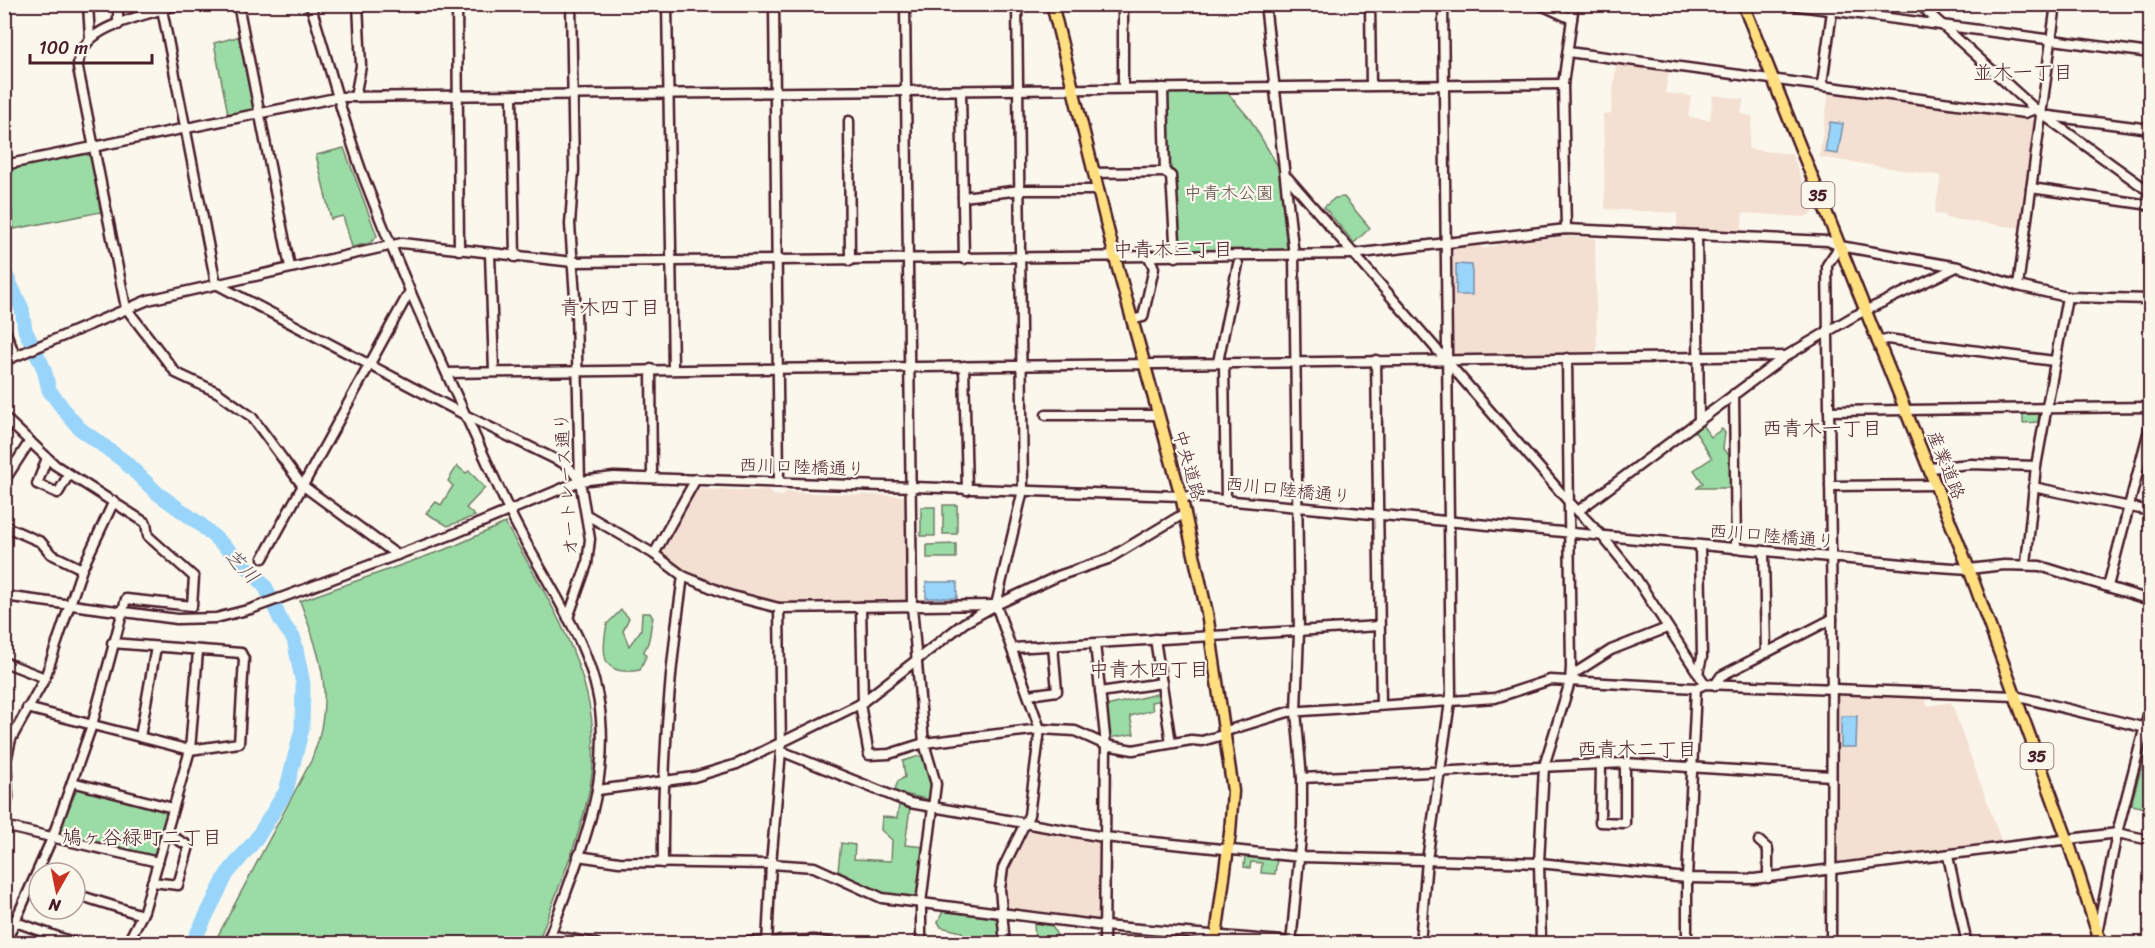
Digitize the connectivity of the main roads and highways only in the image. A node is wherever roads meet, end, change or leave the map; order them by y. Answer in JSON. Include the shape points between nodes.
{"nodes":[{"id":1,"x":1052,"y":4,"type":"edge"},
{"id":2,"x":1743,"y":4,"type":"edge"},
{"id":3,"x":1216,"y":939,"type":"edge"},
{"id":4,"x":2101,"y":944,"type":"edge"}],
"edges":[{"from":1,"to":3,"type":"main road","name":"中央道路","via":[[1114,258],[1181,496],[1211,636],[1233,791]]},
{"from":2,"to":4,"type":"main road","name":"産業道路","number":"35","via":[[1969,569],[2068,841]]}]}
